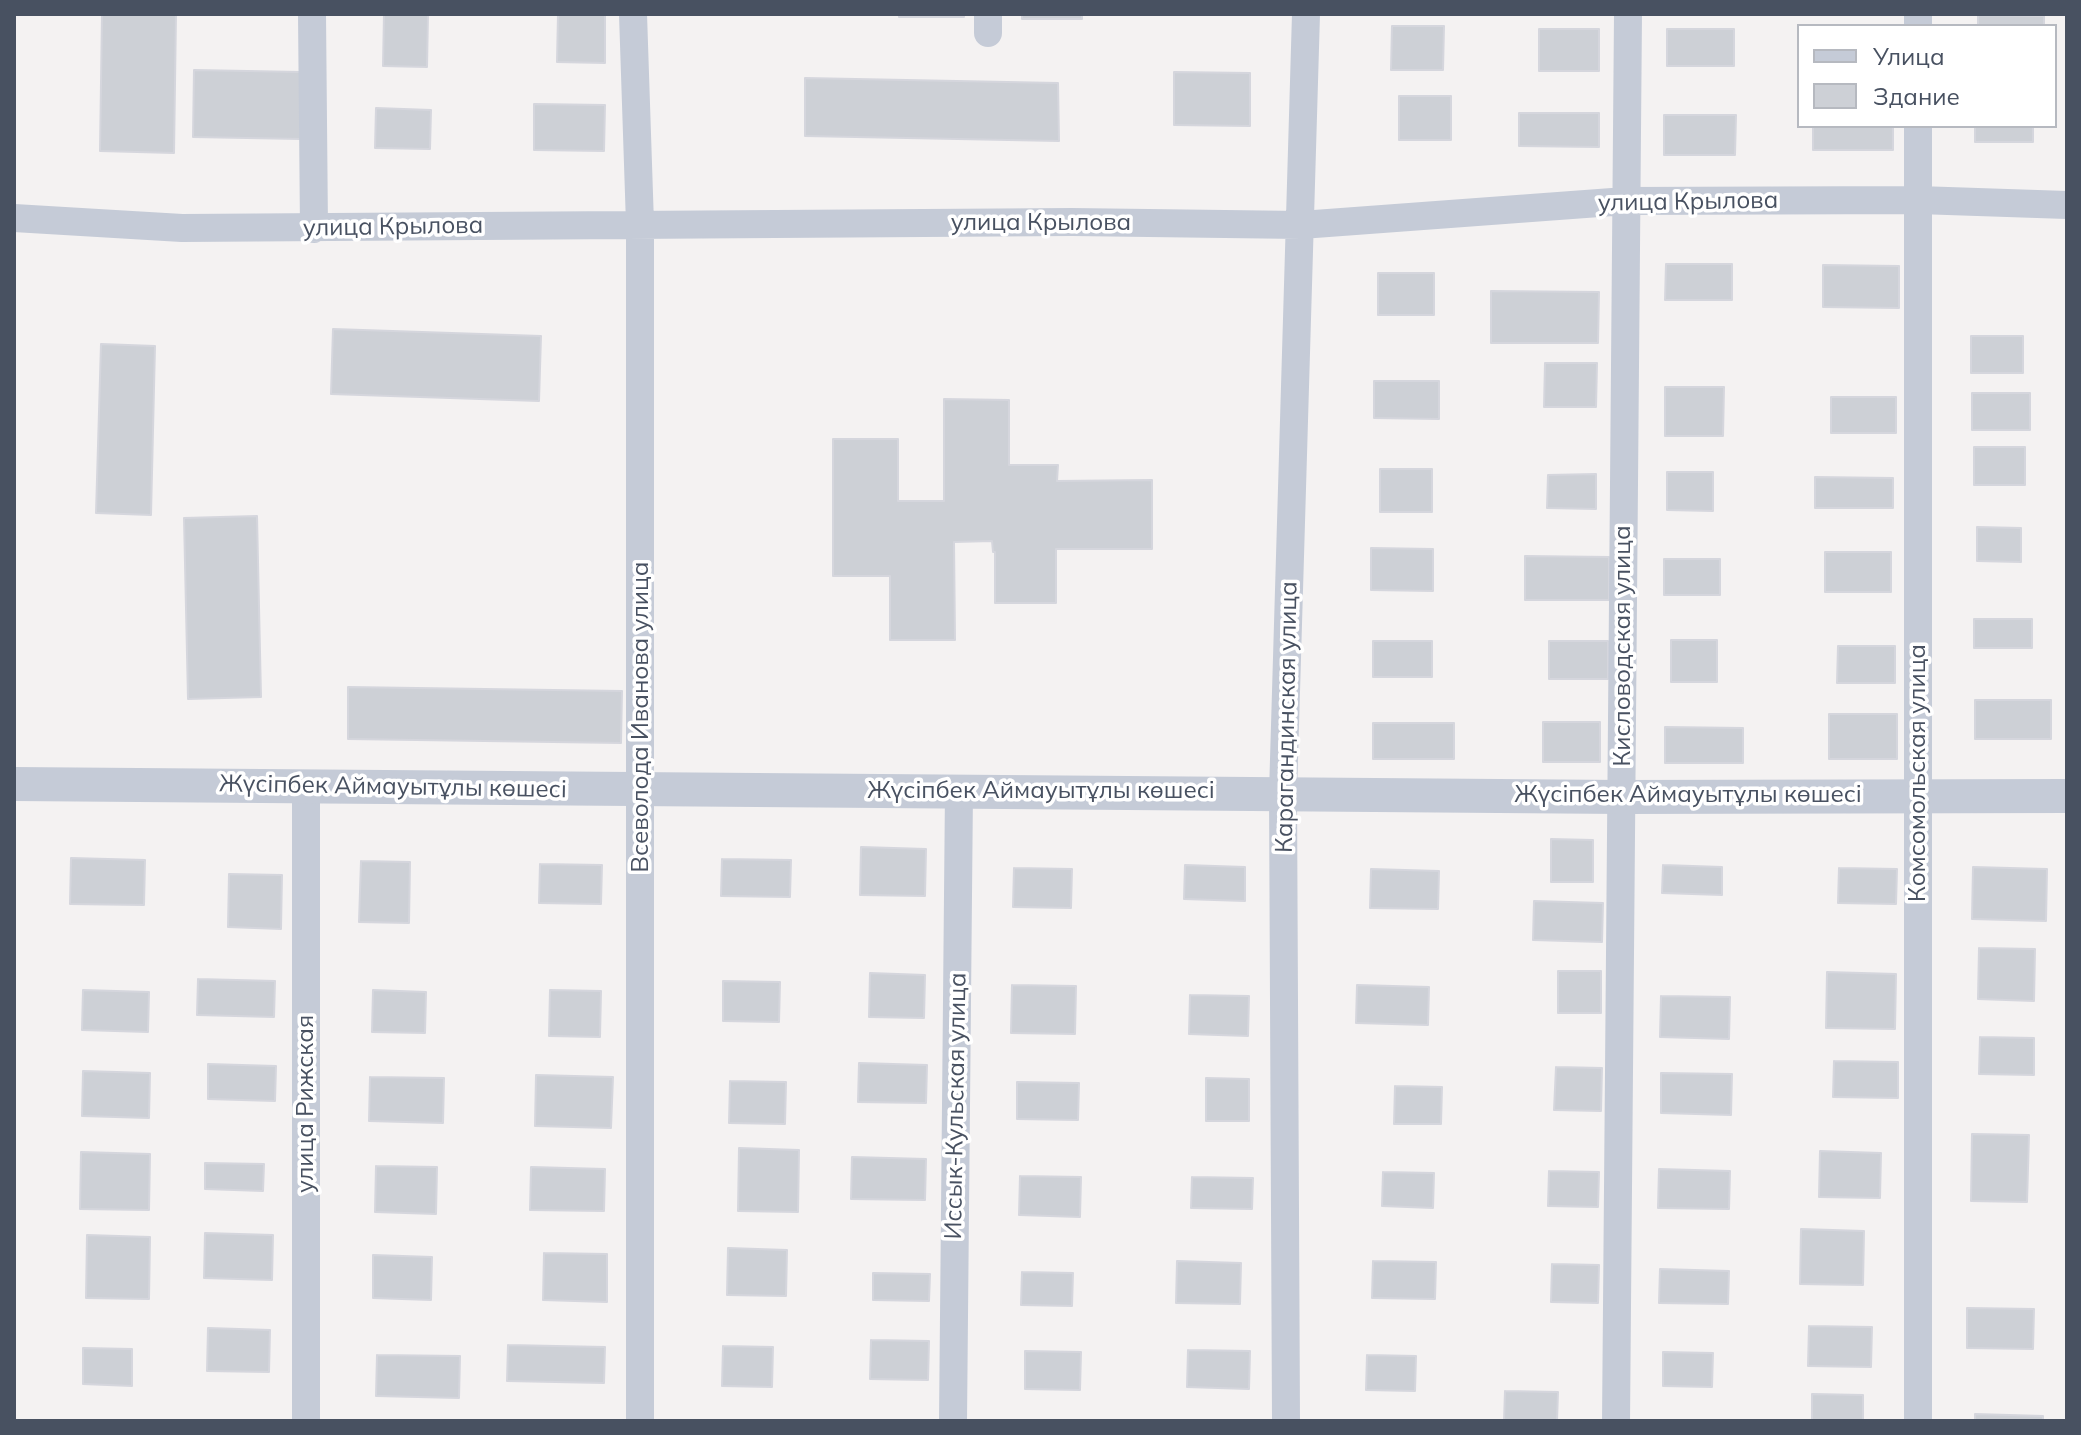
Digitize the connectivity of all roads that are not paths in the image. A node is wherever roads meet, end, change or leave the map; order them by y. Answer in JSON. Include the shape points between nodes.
{"nodes":[{"id":1,"x":312,"y":14,"type":"edge"},
{"id":2,"x":633,"y":14,"type":"edge"},
{"id":3,"x":1306,"y":14,"type":"edge"},
{"id":4,"x":1628,"y":14,"type":"edge"},
{"id":5,"x":1918,"y":128,"type":"edge"},
{"id":6,"x":1918,"y":200,"type":"junction"},
{"id":7,"x":1626,"y":201,"type":"junction"},
{"id":8,"x":2067,"y":205,"type":"edge"},
{"id":9,"x":14,"y":218,"type":"edge"},
{"id":10,"x":640,"y":224,"type":"junction"},
{"id":11,"x":1301,"y":225,"type":"junction"},
{"id":12,"x":314,"y":229,"type":"junction"},
{"id":13,"x":14,"y":784,"type":"edge"},
{"id":14,"x":306,"y":787,"type":"junction"},
{"id":15,"x":641,"y":790,"type":"junction"},
{"id":16,"x":959,"y":790,"type":"junction"},
{"id":17,"x":1283,"y":793,"type":"junction"},
{"id":18,"x":1918,"y":795,"type":"junction"},
{"id":19,"x":2067,"y":796,"type":"edge"},
{"id":20,"x":1622,"y":797,"type":"junction"},
{"id":21,"x":306,"y":1421,"type":"edge"},
{"id":22,"x":640,"y":1421,"type":"edge"},
{"id":23,"x":953,"y":1421,"type":"edge"},
{"id":24,"x":1286,"y":1421,"type":"edge"},
{"id":25,"x":1616,"y":1421,"type":"edge"},
{"id":26,"x":1918,"y":1421,"type":"edge"}],
"edges":[{"from":1,"to":12,"type":"street"},
{"from":2,"to":10,"type":"street","name":"Всеволода Иванова улица"},
{"from":3,"to":11,"type":"street","name":"Карагандинская улица"},
{"from":4,"to":7,"type":"street","name":"Кисловодская улица"},
{"from":5,"to":6,"type":"street","name":"Комсомольская улица"},
{"from":6,"to":7,"type":"street","name":"улица Крылова"},
{"from":6,"to":8,"type":"street","name":"улица Крылова"},
{"from":6,"to":18,"type":"street","name":"Комсомольская улица"},
{"from":7,"to":11,"type":"street","name":"улица Крылова"},
{"from":7,"to":20,"type":"street","name":"Кисловодская улица"},
{"from":9,"to":12,"type":"street","name":"улица Крылова"},
{"from":10,"to":11,"type":"street","name":"улица Крылова"},
{"from":10,"to":12,"type":"street","name":"улица Крылова"},
{"from":10,"to":15,"type":"street","name":"Всеволода Иванова улица"},
{"from":11,"to":17,"type":"street","name":"Карагандинская улица"},
{"from":13,"to":14,"type":"street","name":"Жүсіпбек Аймауытұлы көшесі"},
{"from":14,"to":15,"type":"street","name":"Жүсіпбек Аймауытұлы көшесі"},
{"from":14,"to":21,"type":"street","name":"улица Рижская"},
{"from":15,"to":16,"type":"street","name":"Жүсіпбек Аймауытұлы көшесі"},
{"from":15,"to":22,"type":"street","name":"Всеволода Иванова улица"},
{"from":16,"to":17,"type":"street","name":"Жүсіпбек Аймауытұлы көшесі"},
{"from":16,"to":23,"type":"street","name":"Иссык-Кульская улица"},
{"from":17,"to":20,"type":"street","name":"Жүсіпбек Аймауытұлы көшесі"},
{"from":17,"to":24,"type":"street","name":"Карагандинская улица"},
{"from":18,"to":19,"type":"street","name":"Жүсіпбек Аймауытұлы көшесі"},
{"from":18,"to":20,"type":"street","name":"Жүсіпбек Аймауытұлы көшесі"},
{"from":18,"to":26,"type":"street","name":"Комсомольская улица"},
{"from":20,"to":25,"type":"street","name":"Кисловодская улица"}]}
